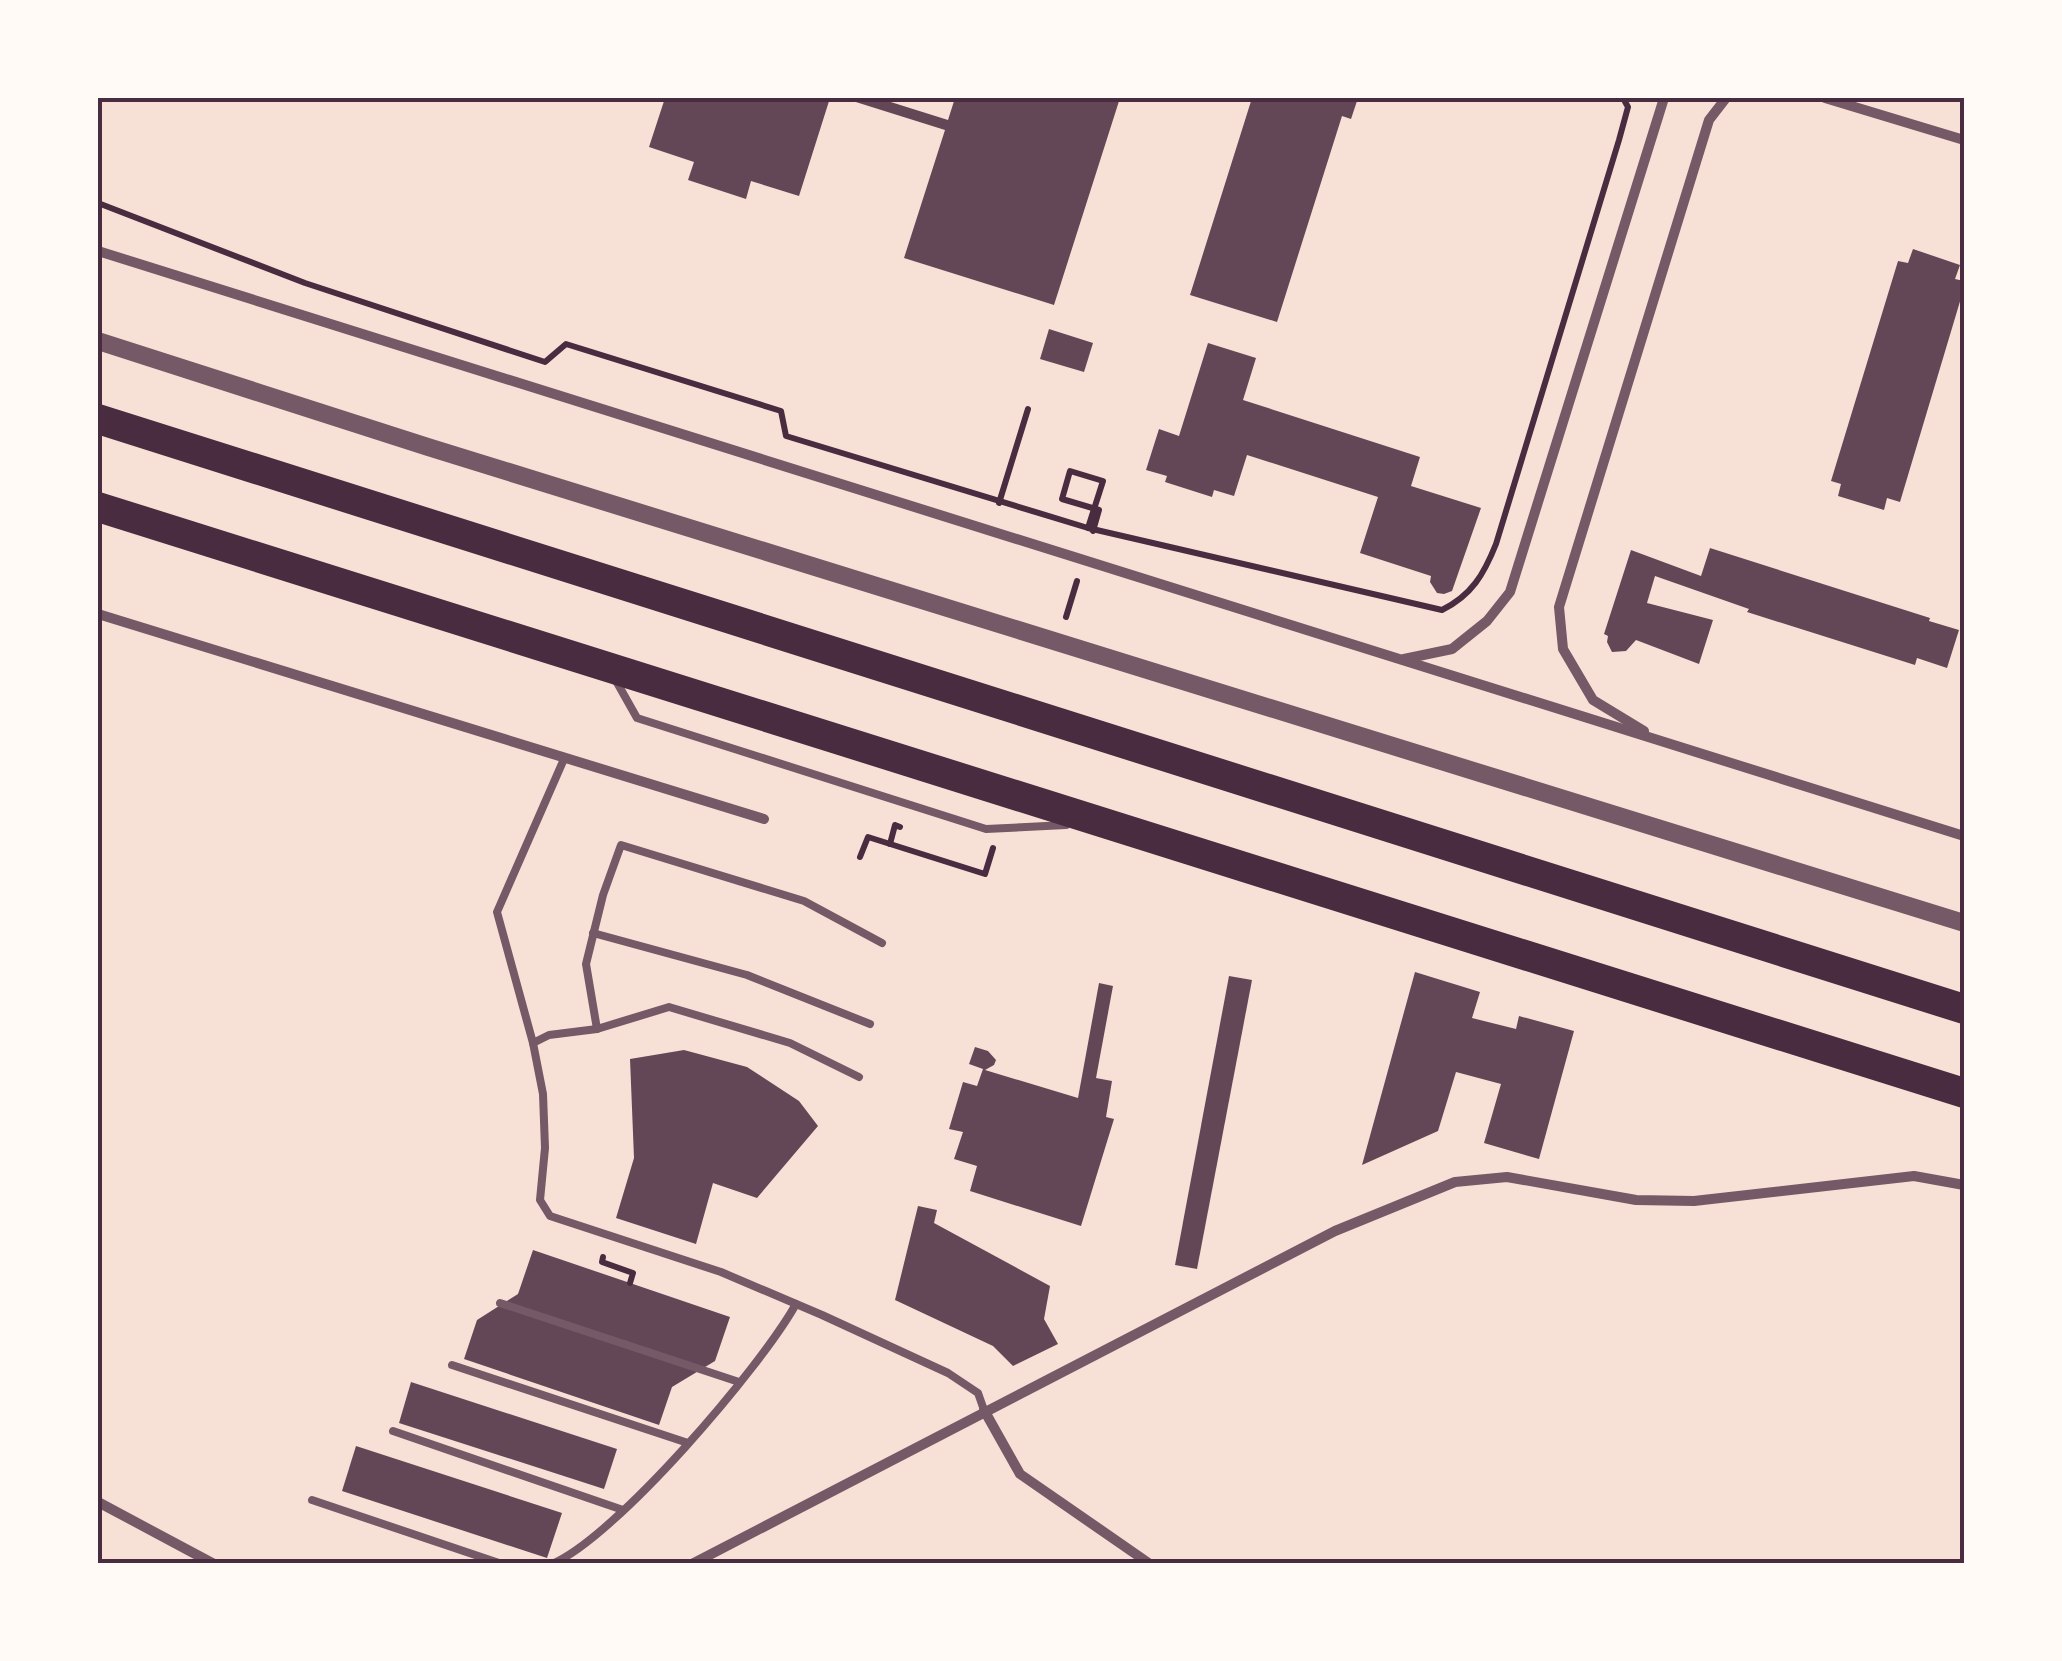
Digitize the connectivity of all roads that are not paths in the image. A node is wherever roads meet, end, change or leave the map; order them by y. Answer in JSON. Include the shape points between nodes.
{"nodes":[{"id":1,"x":1664,"y":98,"type":"edge"},
{"id":2,"x":1726,"y":98,"type":"edge"},
{"id":3,"x":1824,"y":98,"type":"edge"},
{"id":4,"x":1964,"y":140,"type":"edge"},
{"id":5,"x":100,"y":251,"type":"edge"},
{"id":6,"x":98,"y":340,"type":"edge"},
{"id":7,"x":98,"y":419,"type":"edge"},
{"id":8,"x":98,"y":507,"type":"edge"},
{"id":9,"x":98,"y":523,"type":"edge"},
{"id":10,"x":383,"y":597,"type":"junction"},
{"id":11,"x":98,"y":614,"type":"edge"},
{"id":12,"x":1404,"y":659,"type":"junction"},
{"id":13,"x":608,"y":667,"type":"junction"},
{"id":14,"x":1658,"y":740,"type":"junction"},
{"id":15,"x":564,"y":759,"type":"junction"},
{"id":16,"x":764,"y":819,"type":"dead end"},
{"id":17,"x":1103,"y":823,"type":"junction"},
{"id":18,"x":1964,"y":836,"type":"edge"},
{"id":19,"x":1964,"y":923,"type":"edge"},
{"id":20,"x":593,"y":932,"type":"junction"},
{"id":21,"x":882,"y":943,"type":"dead end"},
{"id":22,"x":1964,"y":1009,"type":"edge"},
{"id":23,"x":870,"y":1024,"type":"dead end"},
{"id":24,"x":597,"y":1029,"type":"junction"},
{"id":25,"x":533,"y":1044,"type":"junction"},
{"id":26,"x":860,"y":1076,"type":"dead end"},
{"id":27,"x":1964,"y":1094,"type":"edge"},
{"id":28,"x":1964,"y":1185,"type":"edge"},
{"id":29,"x":500,"y":1303,"type":"dead end"},
{"id":30,"x":796,"y":1304,"type":"junction"},
{"id":31,"x":452,"y":1364,"type":"dead end"},
{"id":32,"x":739,"y":1382,"type":"junction"},
{"id":33,"x":984,"y":1410,"type":"junction"},
{"id":34,"x":393,"y":1432,"type":"dead end"},
{"id":35,"x":688,"y":1443,"type":"junction"},
{"id":36,"x":312,"y":1500,"type":"dead end"},
{"id":37,"x":98,"y":1502,"type":"edge"},
{"id":38,"x":623,"y":1510,"type":"junction"},
{"id":39,"x":214,"y":1564,"type":"edge"},
{"id":40,"x":502,"y":1564,"type":"edge"},
{"id":41,"x":552,"y":1564,"type":"edge"},
{"id":42,"x":692,"y":1564,"type":"edge"},
{"id":43,"x":1150,"y":1564,"type":"edge"}],
"edges":[{"from":1,"to":12,"type":"street","via":[[1510,592],[1452,650]]},
{"from":2,"to":14,"type":"street","via":[[1709,120],[1559,607],[1563,649],[1593,700]]},
{"from":3,"to":4,"type":"street"},
{"from":5,"to":12,"type":"street"},
{"from":6,"to":19,"type":"street"},
{"from":7,"to":22,"type":"highway"},
{"from":8,"to":10,"type":"highway"},
{"from":9,"to":10,"type":"highway"},
{"from":10,"to":13,"type":"highway"},
{"from":11,"to":15,"type":"street"},
{"from":12,"to":14,"type":"street"},
{"from":13,"to":17,"type":"highway"},
{"from":13,"to":17,"type":"lane","via":[[637,718],[958,821],[986,829]]},
{"from":14,"to":18,"type":"street"},
{"from":15,"to":16,"type":"street"},
{"from":15,"to":25,"type":"lane","via":[[497,912]]},
{"from":17,"to":27,"type":"highway"},
{"from":20,"to":21,"type":"lane","via":[[621,845],[804,901]]},
{"from":20,"to":23,"type":"lane","via":[[747,975]]},
{"from":20,"to":24,"type":"lane","via":[[586,964]]},
{"from":24,"to":25,"type":"lane","via":[[549,1034]]},
{"from":24,"to":26,"type":"lane","via":[[669,1007],[790,1043]]},
{"from":25,"to":30,"type":"lane","via":[[543,1094],[540,1200],[550,1216]]},
{"from":28,"to":33,"type":"street","via":[[1914,1176],[1694,1201],[1636,1200],[1507,1177],[1455,1182],[1335,1231]]},
{"from":29,"to":32,"type":"lane"},
{"from":30,"to":32,"type":"lane"},
{"from":30,"to":33,"type":"lane","via":[[948,1373],[978,1393]]},
{"from":31,"to":35,"type":"lane"},
{"from":32,"to":35,"type":"lane"},
{"from":33,"to":42,"type":"street"},
{"from":33,"to":43,"type":"street","via":[[1020,1474]]},
{"from":34,"to":38,"type":"lane"},
{"from":35,"to":38,"type":"lane"},
{"from":36,"to":40,"type":"lane"},
{"from":37,"to":39,"type":"street"},
{"from":38,"to":41,"type":"lane"}]}
